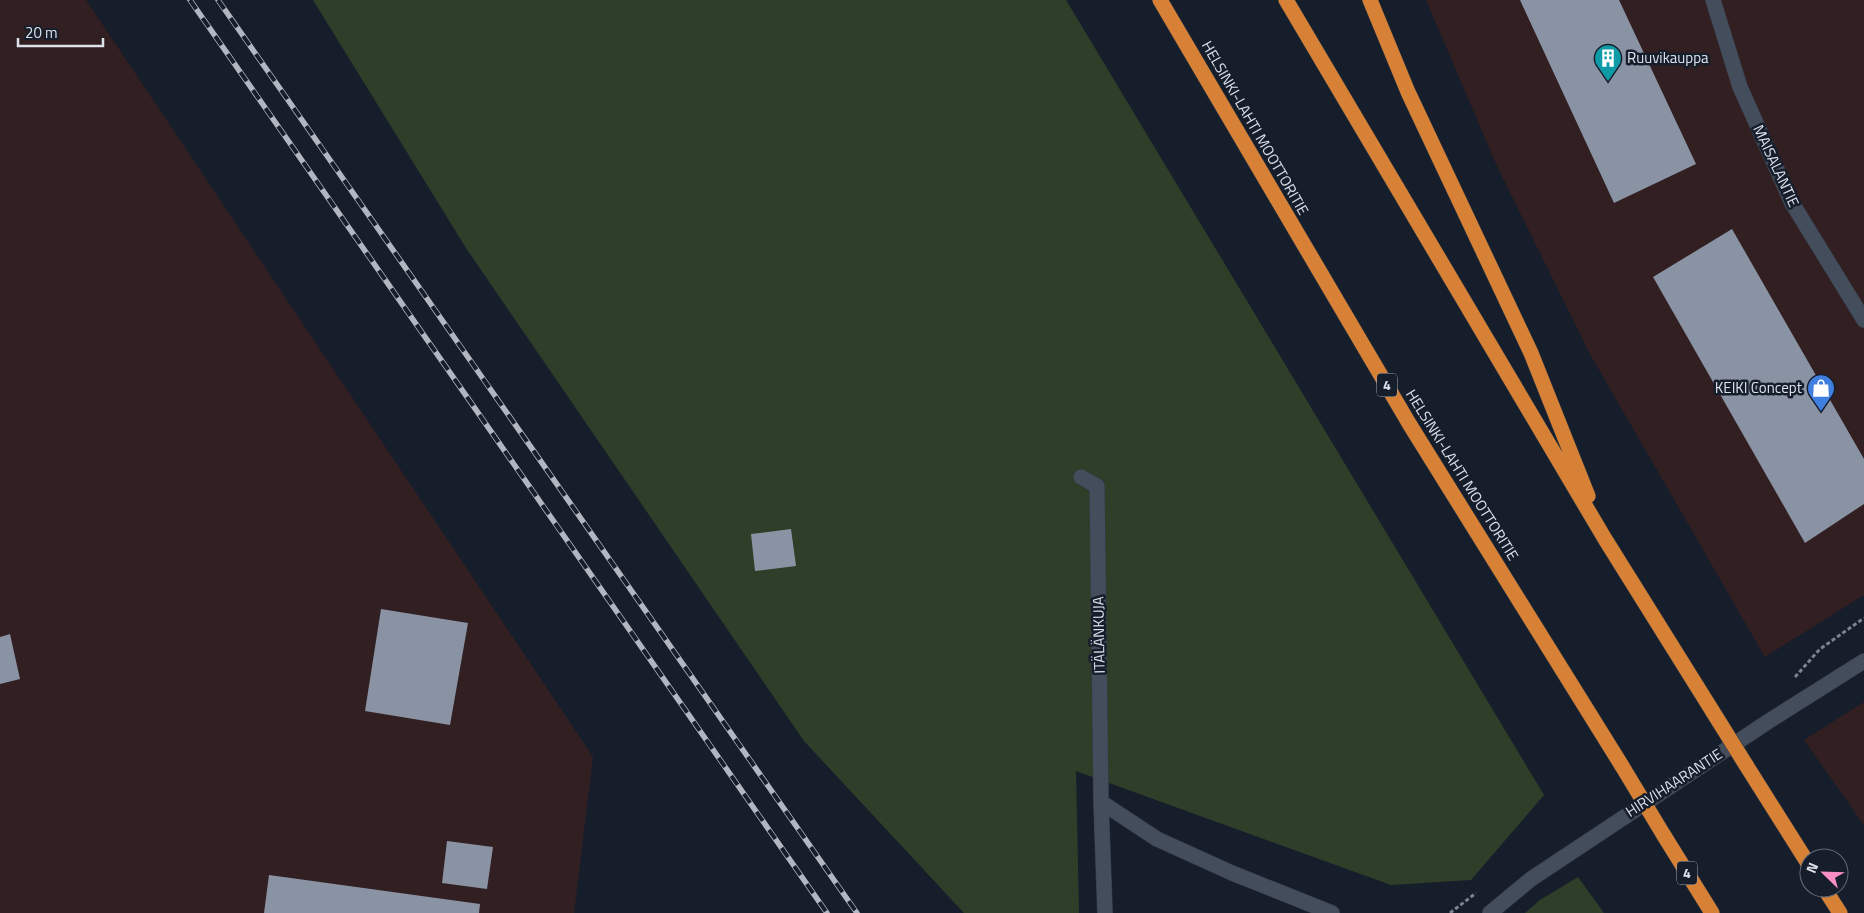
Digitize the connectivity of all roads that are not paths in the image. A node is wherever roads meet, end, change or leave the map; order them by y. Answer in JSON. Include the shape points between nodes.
{"nodes":[{"id":1,"x":1160,"y":0,"type":"edge"},
{"id":2,"x":1286,"y":0,"type":"edge"},
{"id":3,"x":1370,"y":0,"type":"edge"},
{"id":4,"x":1713,"y":0,"type":"edge"},
{"id":5,"x":1864,"y":320,"type":"edge"},
{"id":6,"x":1081,"y":477,"type":"dead end"},
{"id":7,"x":1605,"y":539,"type":"junction"},
{"id":8,"x":1864,"y":661,"type":"edge"},
{"id":9,"x":1101,"y":802,"type":"junction"},
{"id":10,"x":1799,"y":849,"type":"edge"},
{"id":11,"x":1830,"y":898,"type":"edge"},
{"id":12,"x":1105,"y":913,"type":"edge"},
{"id":13,"x":1332,"y":913,"type":"edge"},
{"id":14,"x":1490,"y":913,"type":"edge"},
{"id":15,"x":1712,"y":913,"type":"edge"},
{"id":16,"x":1840,"y":913,"type":"edge"}],
"edges":[{"from":1,"to":15,"type":"highway","name":"HELSINKI-LAHTI MOOTTORITIE","number":"4","bridge":true,"via":[[1410,425]]},
{"from":2,"to":7,"type":"highway"},
{"from":3,"to":7,"type":"highway","via":[[1408,92],[1531,353]]},
{"from":4,"to":5,"type":"street","name":"MAISALANTIE","via":[[1740,87],[1792,203]]},
{"from":6,"to":9,"type":"street","name":"ITÄLÄNKUJA","via":[[1097,486]]},
{"from":7,"to":10,"type":"highway","bridge":true},
{"from":8,"to":14,"type":"street","name":"HIRVIHAARANTIE","via":[[1555,862]]},
{"from":9,"to":12,"type":"street","name":"ITÄLÄNKUJA"},
{"from":9,"to":13,"type":"street","via":[[1157,839]]},
{"from":11,"to":16,"type":"highway"}]}
